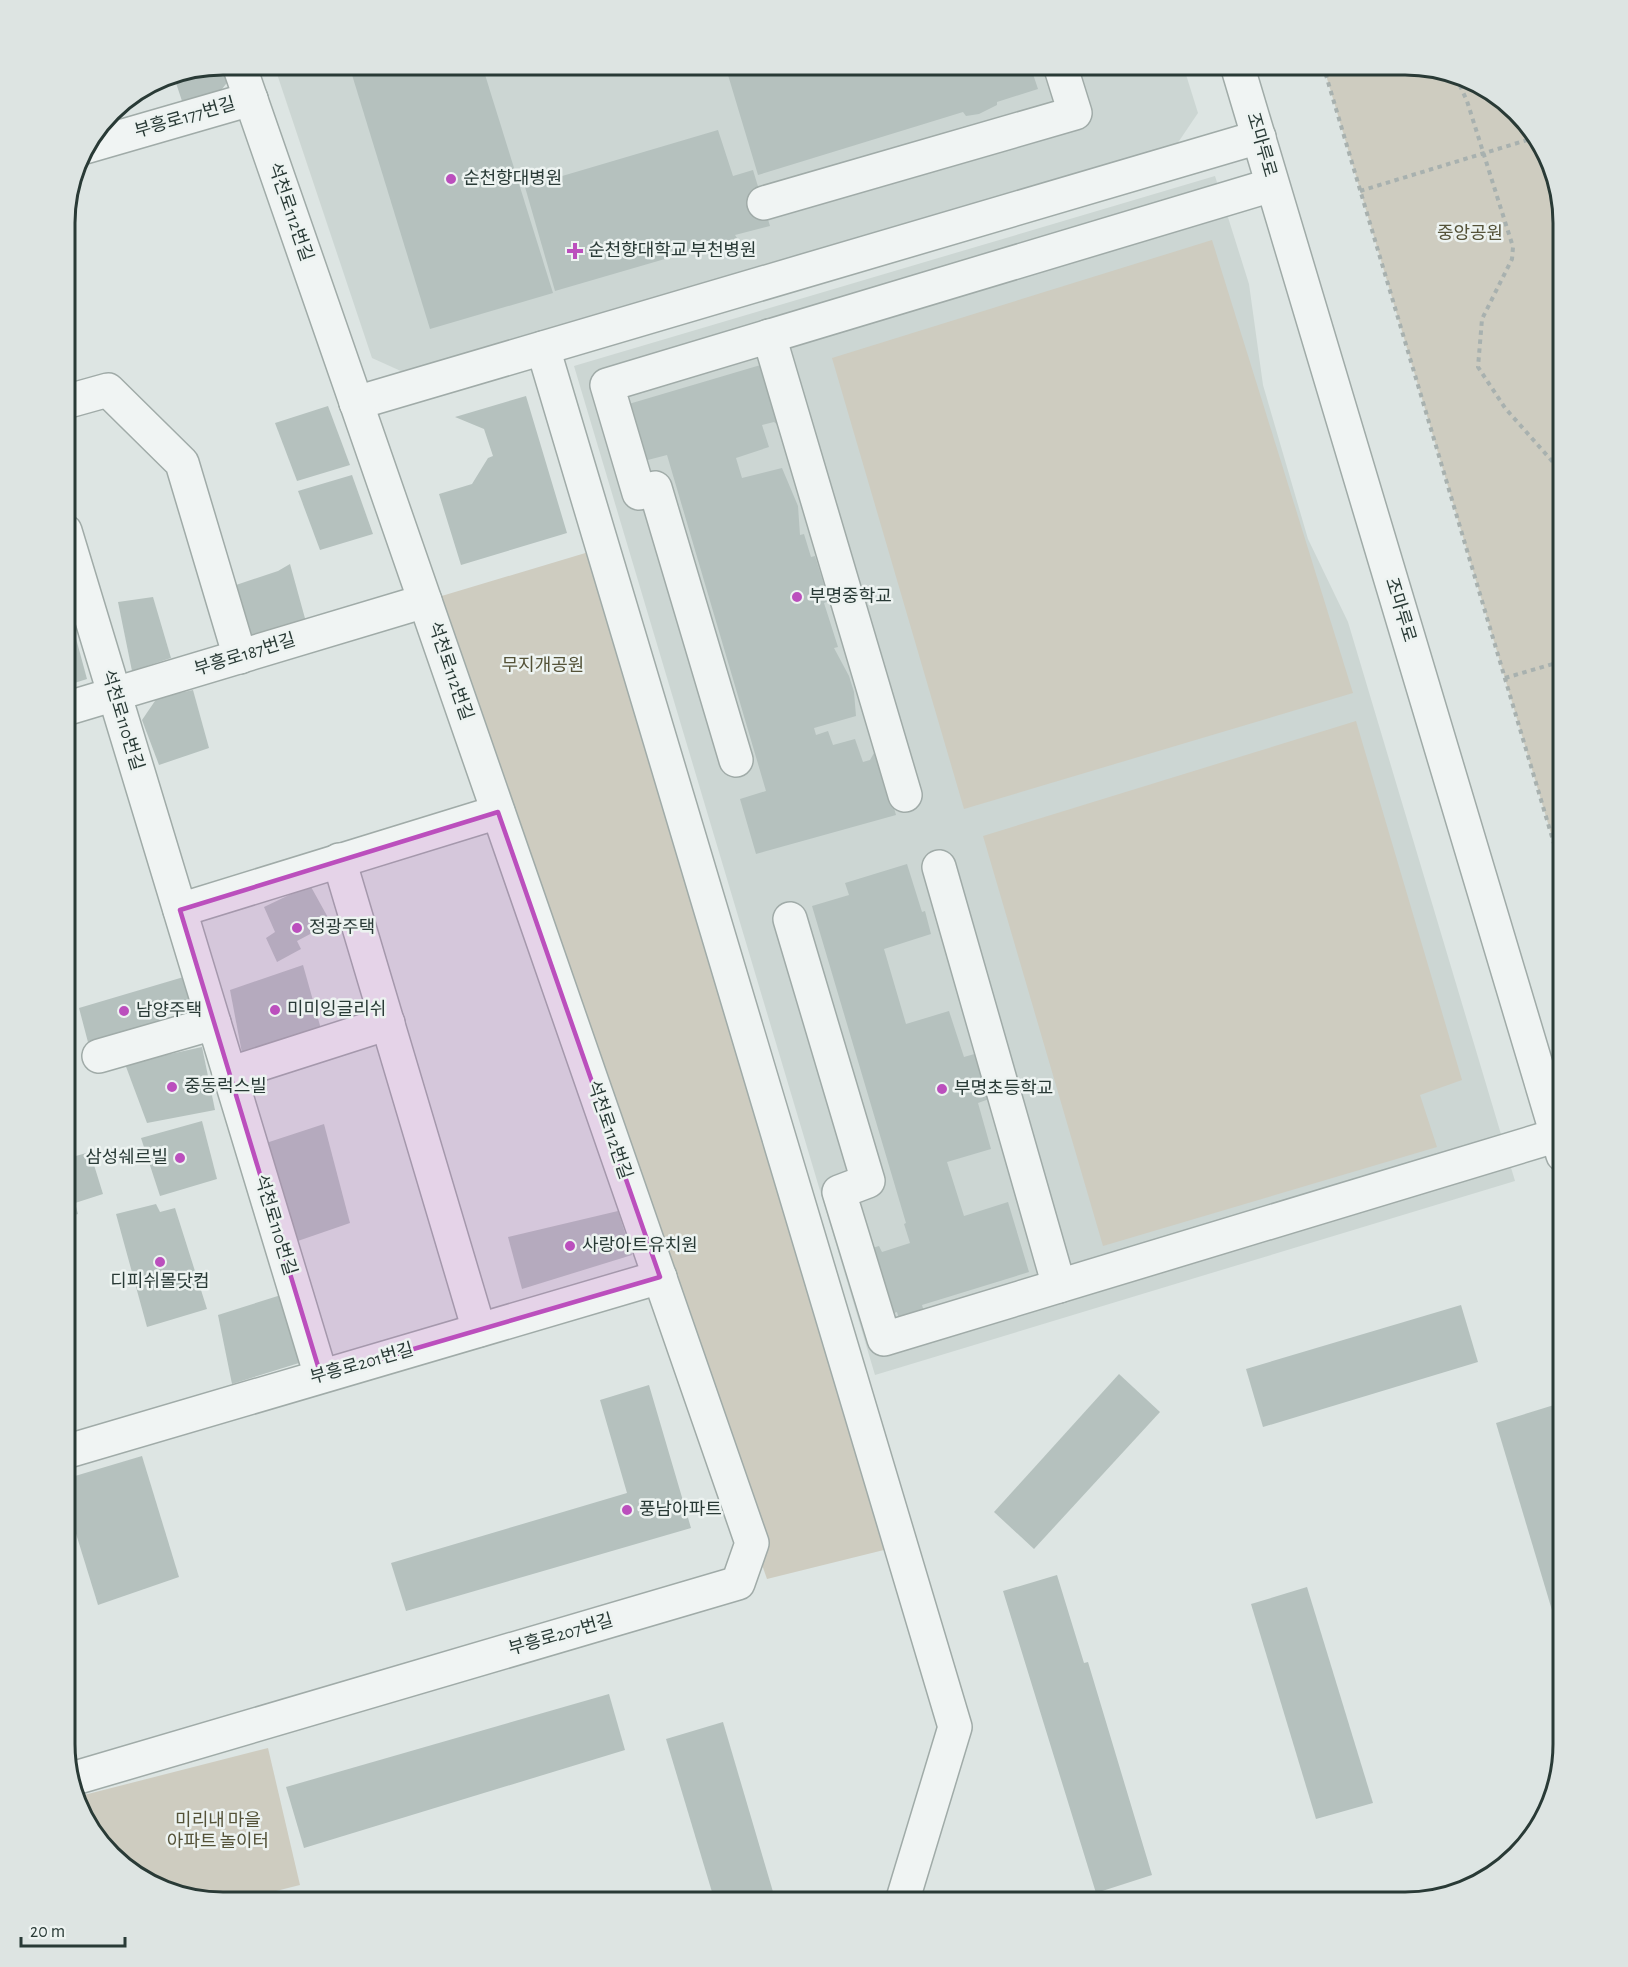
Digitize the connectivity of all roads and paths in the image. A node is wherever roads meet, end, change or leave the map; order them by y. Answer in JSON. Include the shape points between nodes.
{"nodes":[{"id":1,"x":243,"y":75,"type":"edge"},
{"id":2,"x":1063,"y":75,"type":"edge"},
{"id":3,"x":1240,"y":75,"type":"edge"},
{"id":4,"x":1326,"y":75,"type":"edge"},
{"id":5,"x":1460,"y":85,"type":"edge"},
{"id":6,"x":251,"y":99,"type":"junction"},
{"id":7,"x":1259,"y":137,"type":"junction"},
{"id":8,"x":1527,"y":140,"type":"edge"},
{"id":9,"x":99,"y":143,"type":"edge"},
{"id":10,"x":1484,"y":153,"type":"junction"},
{"id":11,"x":1272,"y":185,"type":"junction"},
{"id":12,"x":1360,"y":191,"type":"junction"},
{"id":13,"x":765,"y":203,"type":"dead end"},
{"id":14,"x":769,"y":336,"type":"junction"},
{"id":15,"x":543,"y":348,"type":"junction"},
{"id":16,"x":75,"y":399,"type":"edge"},
{"id":17,"x":356,"y":403,"type":"junction"},
{"id":18,"x":1553,"y":462,"type":"edge"},
{"id":19,"x":75,"y":564,"type":"edge"},
{"id":20,"x":425,"y":601,"type":"junction"},
{"id":21,"x":240,"y":657,"type":"junction"},
{"id":22,"x":1553,"y":664,"type":"edge"},
{"id":23,"x":1505,"y":678,"type":"junction"},
{"id":24,"x":114,"y":694,"type":"junction"},
{"id":25,"x":75,"y":706,"type":"edge"},
{"id":26,"x":736,"y":760,"type":"dead end"},
{"id":27,"x":905,"y":795,"type":"dead end"},
{"id":28,"x":498,"y":812,"type":"junction"},
{"id":29,"x":1552,"y":838,"type":"joint"},
{"id":30,"x":1553,"y":841,"type":"edge"},
{"id":31,"x":339,"y":860,"type":"junction"},
{"id":32,"x":939,"y":867,"type":"dead end"},
{"id":33,"x":180,"y":910,"type":"junction"},
{"id":34,"x":790,"y":919,"type":"dead end"},
{"id":35,"x":214,"y":1023,"type":"junction"},
{"id":36,"x":388,"y":1023,"type":"junction"},
{"id":37,"x":99,"y":1056,"type":"dead end"},
{"id":38,"x":229,"y":1074,"type":"junction"},
{"id":39,"x":1553,"y":1118,"type":"edge"},
{"id":40,"x":1553,"y":1147,"type":"edge"},
{"id":41,"x":660,"y":1277,"type":"junction"},
{"id":42,"x":1059,"y":1286,"type":"junction"},
{"id":43,"x":478,"y":1330,"type":"junction"},
{"id":44,"x":321,"y":1376,"type":"junction"},
{"id":45,"x":75,"y":1449,"type":"edge"},
{"id":46,"x":79,"y":1777,"type":"edge"},
{"id":47,"x":905,"y":1892,"type":"edge"}],
"edges":[{"from":1,"to":6,"type":"street","name":"석천로112번길"},
{"from":2,"to":13,"type":"street","via":[[1075,113]]},
{"from":3,"to":7,"type":"street","name":"조마루로"},
{"from":4,"to":12,"type":"path"},
{"from":5,"to":10,"type":"path"},
{"from":6,"to":9,"type":"street","name":"부흥로177번길"},
{"from":6,"to":17,"type":"street","name":"석천로112번길"},
{"from":7,"to":11,"type":"street","name":"조마루로"},
{"from":7,"to":15,"type":"street"},
{"from":8,"to":10,"type":"path"},
{"from":10,"to":12,"type":"path"},
{"from":10,"to":18,"type":"path","via":[[1513,247],[1512,258],[1482,319],[1478,367],[1505,408]]},
{"from":11,"to":14,"type":"street"},
{"from":11,"to":39,"type":"street","name":"조마루로"},
{"from":12,"to":23,"type":"path"},
{"from":14,"to":26,"type":"street","via":[[607,385],[639,493],[655,488]]},
{"from":14,"to":27,"type":"street"},
{"from":15,"to":17,"type":"street"},
{"from":15,"to":47,"type":"street","via":[[955,1727]]},
{"from":16,"to":21,"type":"street","via":[[108,390],[182,463]]},
{"from":17,"to":20,"type":"street","name":"석천로112번길"},
{"from":19,"to":24,"type":"street","name":"석천로110번길"},
{"from":20,"to":21,"type":"street","name":"부흥로187번길"},
{"from":20,"to":28,"type":"street","name":"석천로112번길"},
{"from":21,"to":24,"type":"street","name":"부흥로187번길"},
{"from":22,"to":23,"type":"path"},
{"from":23,"to":29,"type":"path"},
{"from":24,"to":25,"type":"street","name":"부흥로187번길"},
{"from":24,"to":33,"type":"street","name":"석천로110번길"},
{"from":28,"to":31,"type":"street"},
{"from":28,"to":41,"type":"street","name":"석천로112번길"},
{"from":29,"to":30,"type":"path"},
{"from":31,"to":33,"type":"street"},
{"from":31,"to":36,"type":"street"},
{"from":32,"to":42,"type":"street"},
{"from":33,"to":35,"type":"street","name":"석천로110번길"},
{"from":34,"to":42,"type":"street","via":[[868,1181],[839,1192],[884,1339]]},
{"from":35,"to":37,"type":"street"},
{"from":35,"to":38,"type":"street","name":"석천로110번길"},
{"from":36,"to":38,"type":"street"},
{"from":36,"to":43,"type":"street"},
{"from":38,"to":44,"type":"street","name":"석천로110번길"},
{"from":40,"to":42,"type":"street"},
{"from":41,"to":43,"type":"street","name":"부흥로201번길"},
{"from":41,"to":46,"type":"street","name":"부흥로207번길","via":[[752,1543],[738,1582]]},
{"from":43,"to":44,"type":"street","name":"부흥로201번길"},
{"from":44,"to":45,"type":"street","name":"부흥로201번길"}]}
